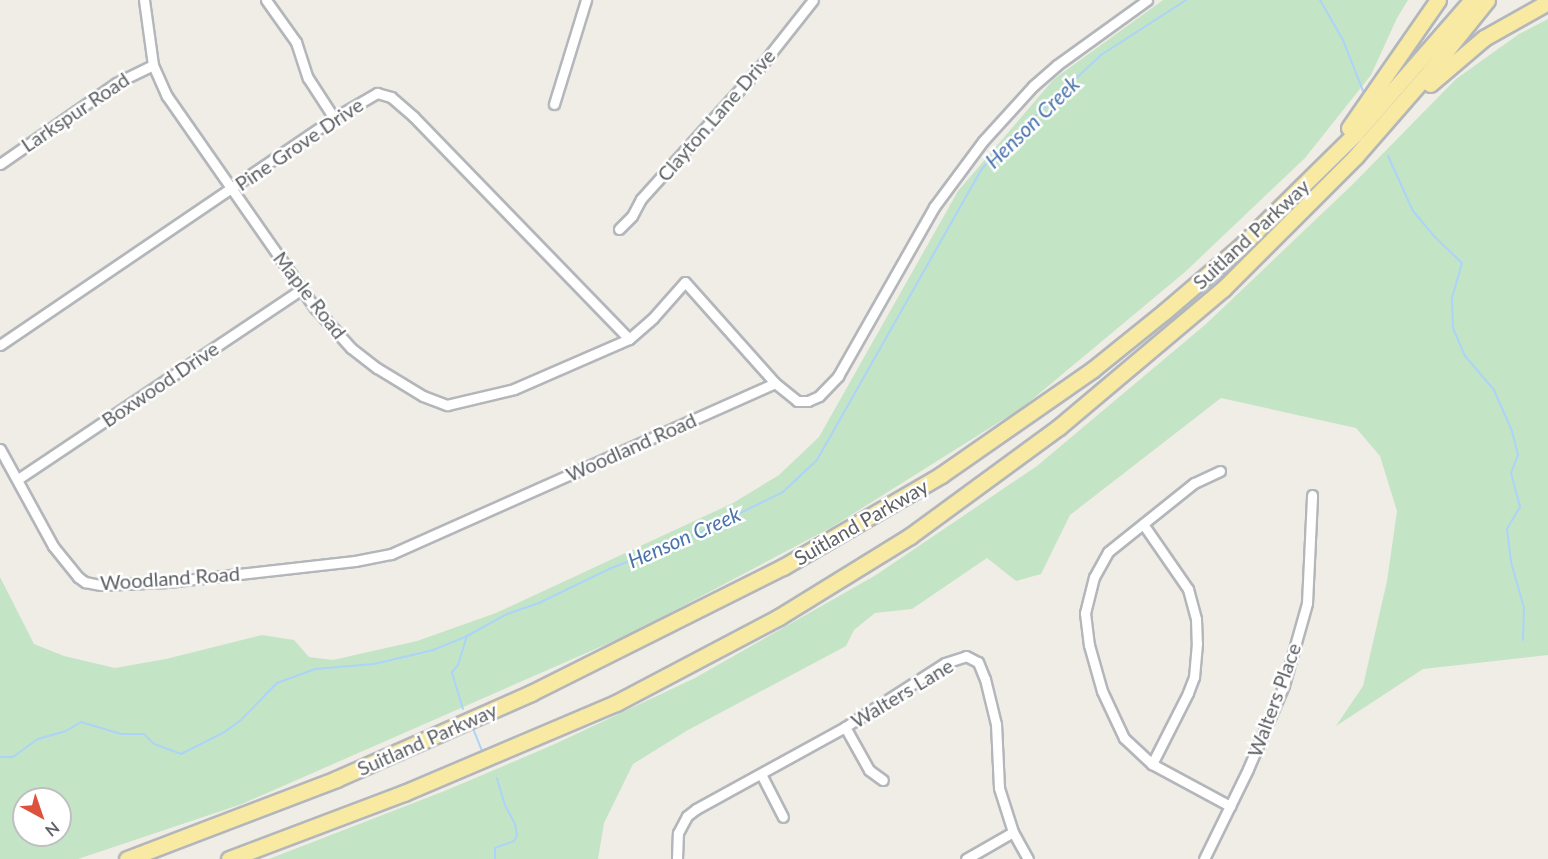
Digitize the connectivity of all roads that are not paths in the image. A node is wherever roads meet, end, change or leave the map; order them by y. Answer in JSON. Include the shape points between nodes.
{"nodes":[{"id":1,"x":144,"y":0,"type":"edge"},
{"id":2,"x":266,"y":0,"type":"edge"},
{"id":3,"x":586,"y":0,"type":"edge"},
{"id":4,"x":813,"y":0,"type":"edge"},
{"id":5,"x":1147,"y":0,"type":"edge"},
{"id":6,"x":1438,"y":0,"type":"edge"},
{"id":7,"x":1472,"y":0,"type":"edge"},
{"id":8,"x":1487,"y":0,"type":"edge"},
{"id":9,"x":1548,"y":2,"type":"edge"},
{"id":10,"x":153,"y":65,"type":"junction"},
{"id":11,"x":554,"y":104,"type":"dead end"},
{"id":12,"x":334,"y":118,"type":"junction"},
{"id":13,"x":1355,"y":157,"type":"junction"},
{"id":14,"x":0,"y":164,"type":"edge"},
{"id":15,"x":232,"y":188,"type":"junction"},
{"id":16,"x":1288,"y":202,"type":"junction"},
{"id":17,"x":619,"y":229,"type":"dead end"},
{"id":18,"x":302,"y":290,"type":"junction"},
{"id":19,"x":629,"y":339,"type":"junction"},
{"id":20,"x":0,"y":345,"type":"edge"},
{"id":21,"x":775,"y":383,"type":"junction"},
{"id":22,"x":0,"y":449,"type":"edge"},
{"id":23,"x":1220,"y":471,"type":"dead end"},
{"id":24,"x":18,"y":479,"type":"junction"},
{"id":25,"x":1312,"y":495,"type":"dead end"},
{"id":26,"x":1143,"y":524,"type":"junction"},
{"id":27,"x":845,"y":728,"type":"junction"},
{"id":28,"x":1152,"y":764,"type":"junction"},
{"id":29,"x":761,"y":774,"type":"junction"},
{"id":30,"x":883,"y":780,"type":"dead end"},
{"id":31,"x":1230,"y":806,"type":"junction"},
{"id":32,"x":783,"y":817,"type":"dead end"},
{"id":33,"x":1013,"y":831,"type":"junction"},
{"id":34,"x":127,"y":859,"type":"edge"},
{"id":35,"x":228,"y":859,"type":"edge"},
{"id":36,"x":677,"y":859,"type":"edge"},
{"id":37,"x":966,"y":859,"type":"edge"},
{"id":38,"x":1028,"y":859,"type":"edge"},
{"id":39,"x":1204,"y":859,"type":"edge"}],
"edges":[{"from":1,"to":10,"type":"street","name":"Maple Road"},
{"from":2,"to":12,"type":"street","via":[[296,42],[308,78]]},
{"from":3,"to":11,"type":"street"},
{"from":4,"to":17,"type":"street","name":"Clayton Lane Drive"},
{"from":5,"to":21,"type":"street","via":[[1057,65],[983,141],[934,207],[832,385],[819,396],[797,401]]},
{"from":6,"to":16,"type":"highway","via":[[1353,123]]},
{"from":7,"to":16,"type":"highway","name":"Suitland Parkway","via":[[1386,101]]},
{"from":8,"to":13,"type":"highway","name":"Suitland Parkway"},
{"from":9,"to":13,"type":"highway","via":[[1494,31],[1464,53],[1392,127]]},
{"from":10,"to":14,"type":"street","name":"Larkspur Road","via":[[116,83]]},
{"from":10,"to":15,"type":"street","name":"Maple Road","via":[[167,96]]},
{"from":12,"to":15,"type":"street","name":"Pine Grove Drive"},
{"from":12,"to":19,"type":"street","name":"Pine Grove Drive","via":[[377,93],[391,97]]},
{"from":13,"to":35,"type":"highway","name":"Suitland Parkway","via":[[1253,261],[1122,376],[960,501],[841,580],[726,647],[597,711],[414,790]]},
{"from":15,"to":18,"type":"street","name":"Maple Road"},
{"from":15,"to":20,"type":"street","name":"Pine Grove Drive"},
{"from":16,"to":34,"type":"highway","name":"Suitland Parkway","via":[[1186,294],[1068,388],[968,458],[836,538],[652,635],[495,710],[336,779]]},
{"from":18,"to":19,"type":"street","name":"Maple Road","via":[[351,348],[404,385],[447,405],[514,390]]},
{"from":18,"to":24,"type":"street","name":"Boxwood Drive"},
{"from":19,"to":21,"type":"street","name":"Maple Road","via":[[685,282]]},
{"from":21,"to":24,"type":"street","name":"Woodland Road","via":[[407,548],[355,561],[168,582],[91,583],[78,577],[53,546]]},
{"from":22,"to":24,"type":"street","name":"Woodland Road"},
{"from":23,"to":26,"type":"street","via":[[1194,483]]},
{"from":25,"to":31,"type":"street","name":"Walters Place","via":[[1307,603],[1284,686]]},
{"from":26,"to":28,"type":"street","via":[[1188,589],[1197,643],[1194,677]]},
{"from":26,"to":28,"type":"street","via":[[1108,552],[1099,566],[1087,598],[1085,623],[1102,691],[1115,720],[1134,750]]},
{"from":27,"to":29,"type":"street","name":"Walters Lane"},
{"from":27,"to":30,"type":"street","via":[[868,770]]},
{"from":27,"to":33,"type":"street","name":"Walters Lane","via":[[945,663],[966,656],[973,658],[982,668],[996,724],[999,788]]},
{"from":28,"to":31,"type":"street"},
{"from":29,"to":32,"type":"street"},
{"from":29,"to":36,"type":"street","name":"Walters Lane","via":[[709,800],[687,816],[678,833]]},
{"from":31,"to":39,"type":"street","name":"Walters Place"},
{"from":33,"to":37,"type":"street"},
{"from":33,"to":38,"type":"street","name":"Walters Lane"}]}
